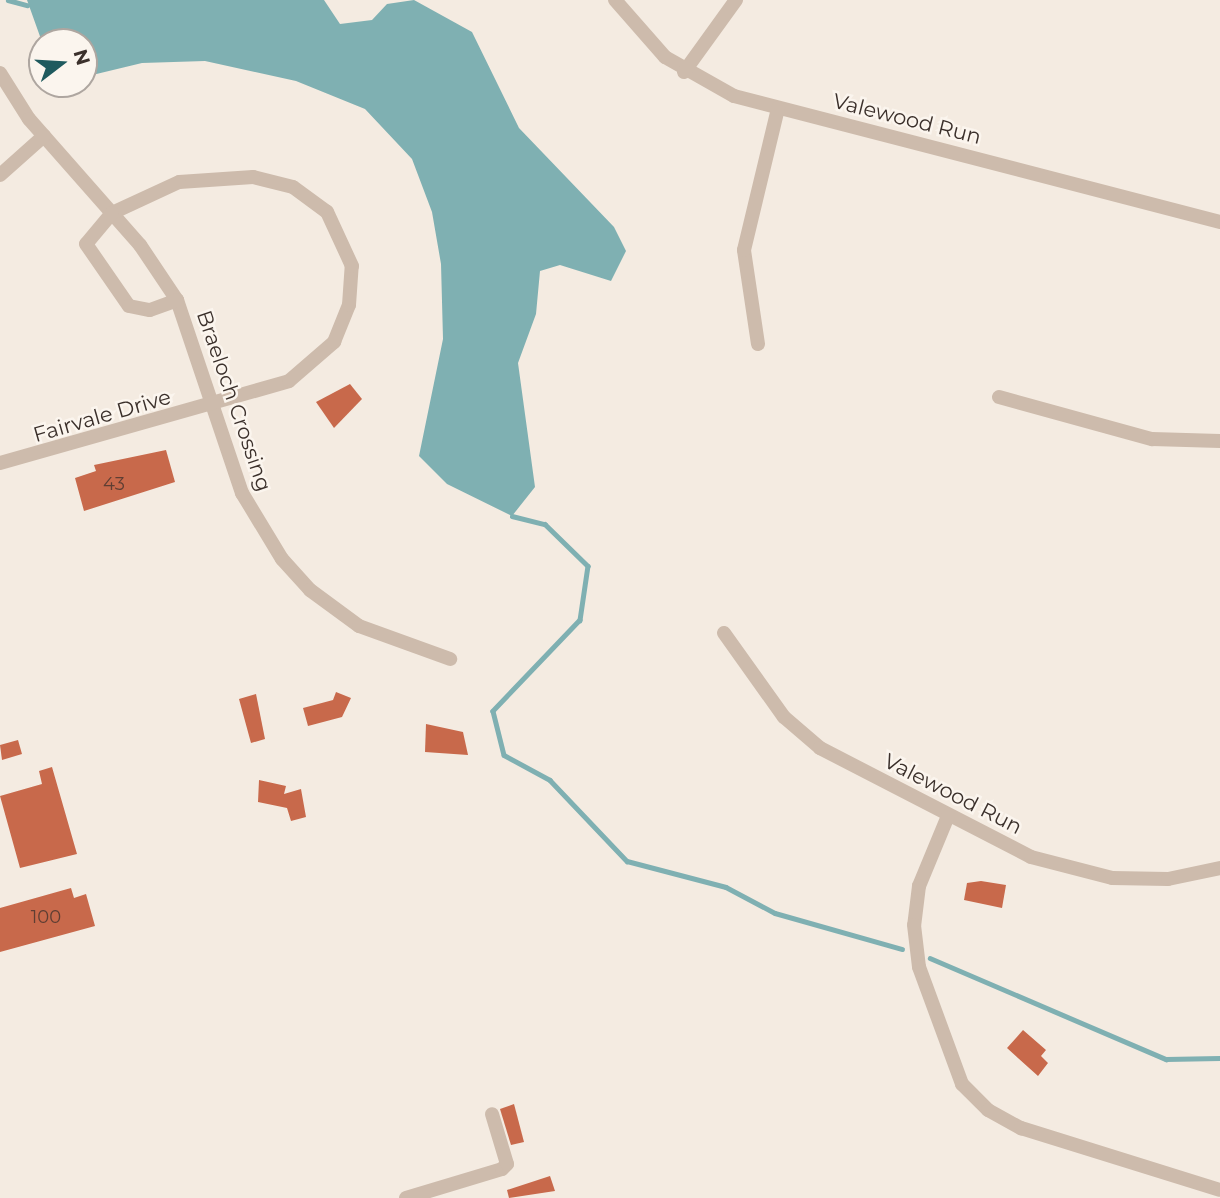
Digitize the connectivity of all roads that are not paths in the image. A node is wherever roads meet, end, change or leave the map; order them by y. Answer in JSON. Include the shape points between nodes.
{"nodes":[{"id":1,"x":615,"y":0,"type":"edge"},
{"id":2,"x":736,"y":0,"type":"edge"},
{"id":3,"x":684,"y":72,"type":"junction"},
{"id":4,"x":0,"y":73,"type":"edge"},
{"id":5,"x":778,"y":108,"type":"junction"},
{"id":6,"x":44,"y":136,"type":"junction"},
{"id":7,"x":0,"y":174,"type":"edge"},
{"id":8,"x":112,"y":213,"type":"junction"},
{"id":9,"x":1220,"y":222,"type":"edge"},
{"id":10,"x":177,"y":300,"type":"junction"},
{"id":11,"x":758,"y":344,"type":"dead end"},
{"id":12,"x":999,"y":397,"type":"dead end"},
{"id":13,"x":215,"y":406,"type":"junction"},
{"id":14,"x":1220,"y":441,"type":"edge"},
{"id":15,"x":0,"y":463,"type":"edge"},
{"id":16,"x":724,"y":633,"type":"dead end"},
{"id":17,"x":450,"y":659,"type":"dead end"},
{"id":18,"x":948,"y":816,"type":"junction"},
{"id":19,"x":1220,"y":867,"type":"edge"},
{"id":20,"x":492,"y":1114,"type":"dead end"},
{"id":21,"x":1220,"y":1189,"type":"edge"},
{"id":22,"x":406,"y":1198,"type":"edge"}],
"edges":[{"from":1,"to":3,"type":"street","name":"Valewood Run","via":[[646,40]]},
{"from":2,"to":3,"type":"street"},
{"from":3,"to":5,"type":"street","name":"Valewood Run","via":[[734,96]]},
{"from":4,"to":6,"type":"street","name":"Braeloch Crossing"},
{"from":5,"to":9,"type":"street","name":"Valewood Run"},
{"from":5,"to":11,"type":"street","via":[[744,250]]},
{"from":6,"to":7,"type":"street"},
{"from":6,"to":8,"type":"street","name":"Braeloch Crossing"},
{"from":8,"to":10,"type":"street","name":"Braeloch Crossing"},
{"from":8,"to":10,"type":"street","name":"Braeloch Crossing","via":[[89,232],[89,256],[135,310]]},
{"from":8,"to":13,"type":"street","name":"Fairvale Drive","via":[[172,184],[253,177],[311,197],[339,230],[352,286],[334,342],[289,381]]},
{"from":10,"to":13,"type":"street","name":"Braeloch Crossing"},
{"from":12,"to":14,"type":"street","via":[[1152,439]]},
{"from":13,"to":15,"type":"street","name":"Fairvale Drive"},
{"from":13,"to":17,"type":"street","name":"Braeloch Crossing","via":[[250,512],[310,590],[359,626]]},
{"from":16,"to":18,"type":"street","name":"Valewood Run","via":[[769,697],[811,741]]},
{"from":18,"to":19,"type":"street","name":"Valewood Run","via":[[1031,857],[1085,874],[1168,879]]},
{"from":18,"to":21,"type":"street","via":[[919,886],[914,925],[919,967],[962,1084],[988,1110],[1021,1128]]},
{"from":20,"to":22,"type":"street","via":[[507,1164]]}]}
